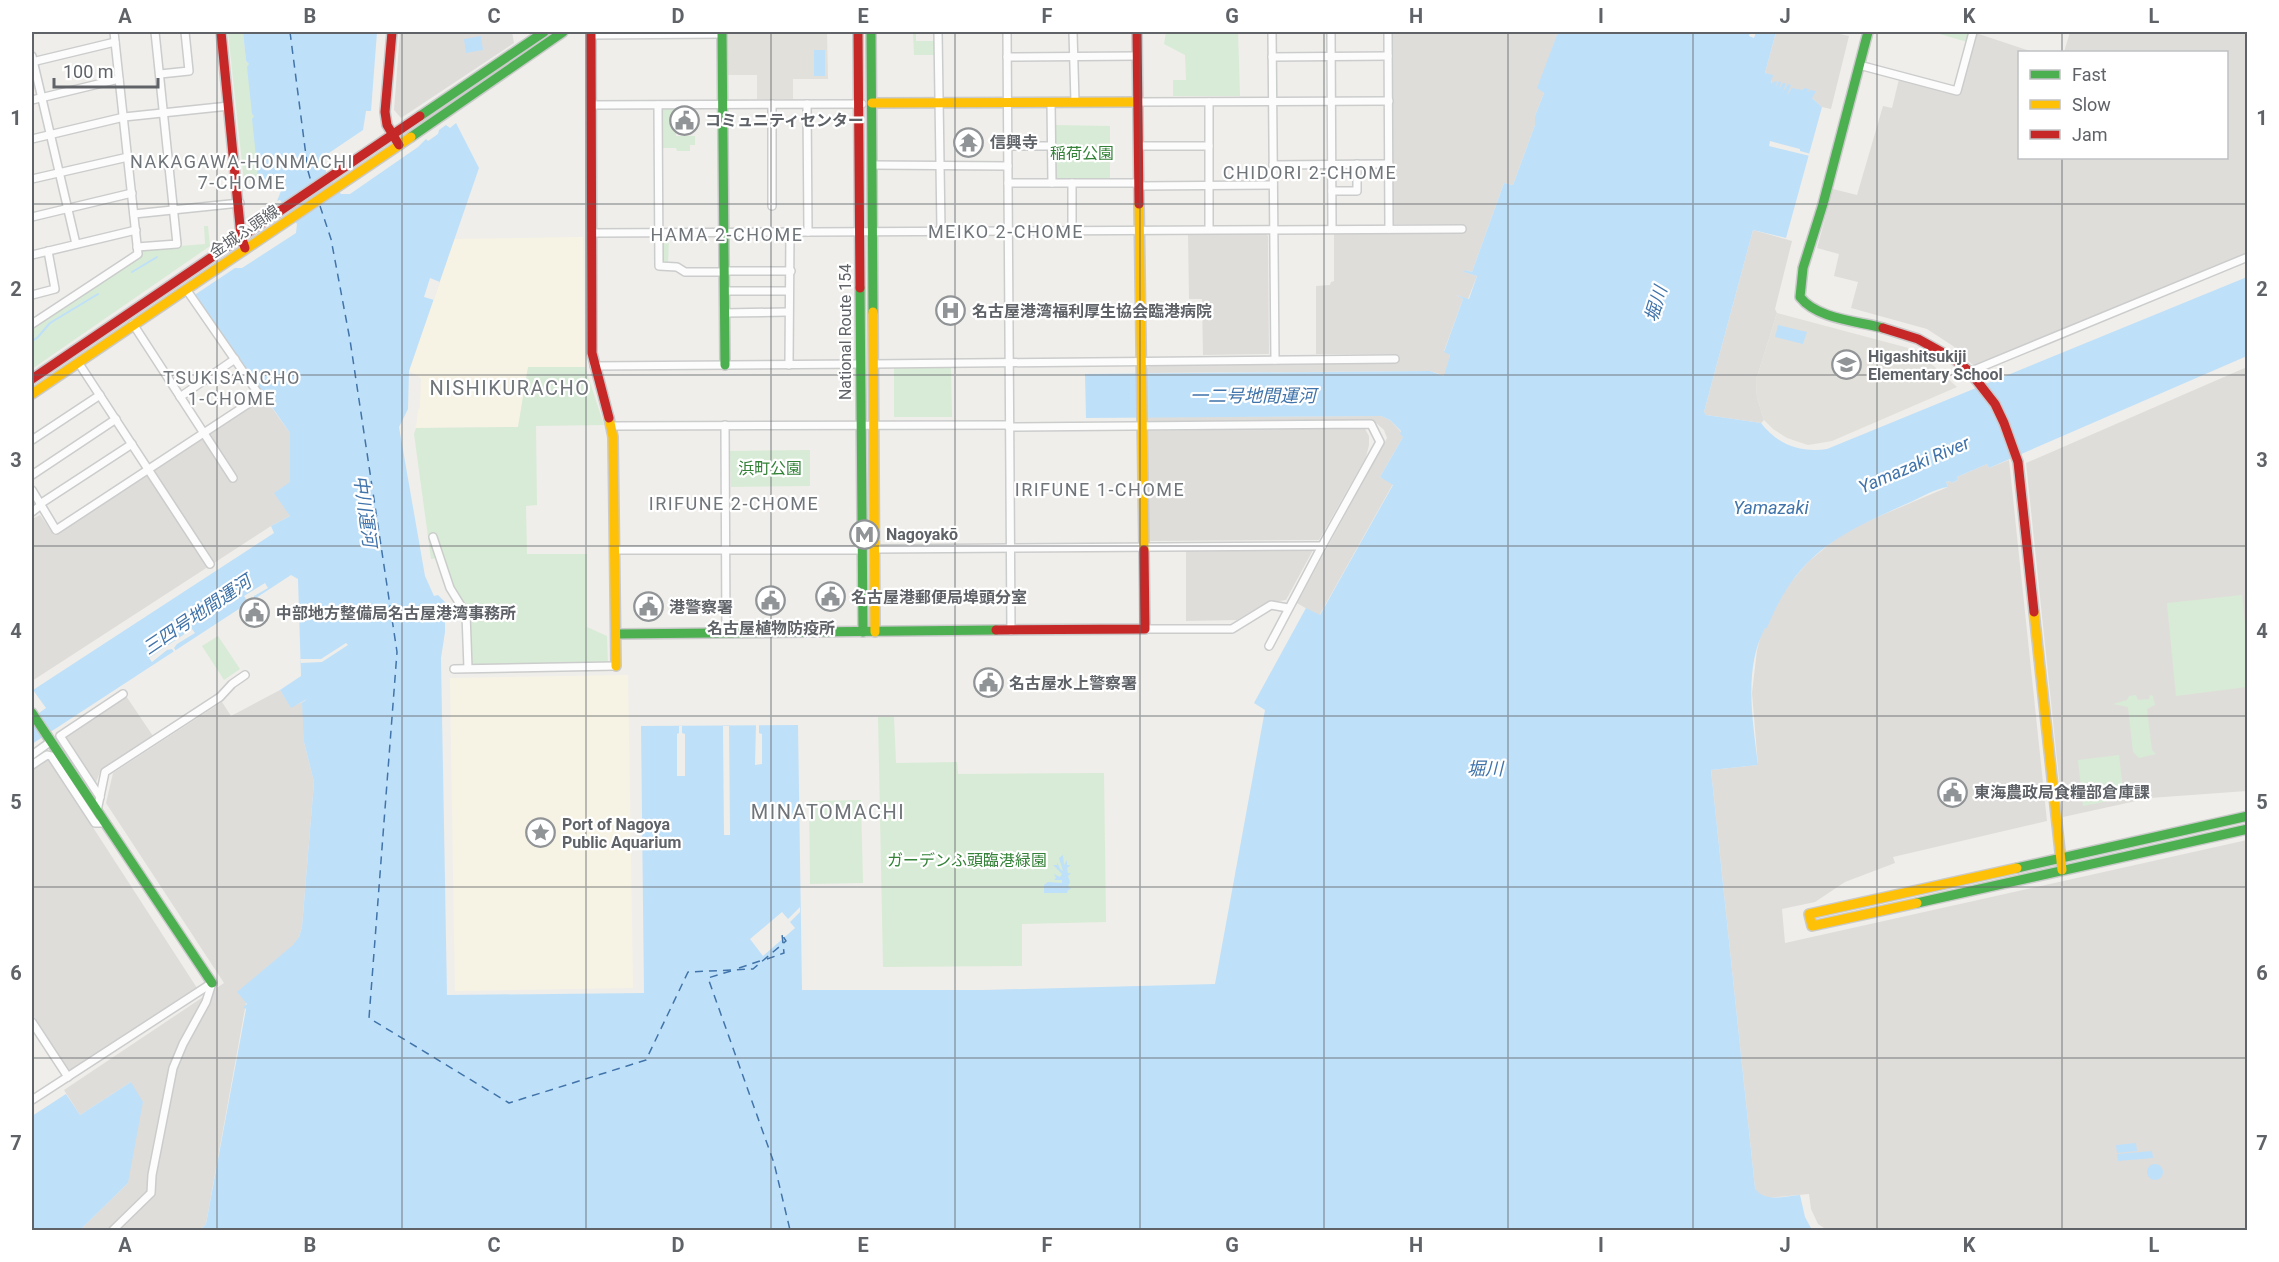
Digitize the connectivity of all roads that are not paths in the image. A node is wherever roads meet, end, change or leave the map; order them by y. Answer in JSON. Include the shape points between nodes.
{"nodes":[{"id":1,"x":114,"y":32,"type":"edge"},
{"id":2,"x":155,"y":32,"type":"edge"},
{"id":3,"x":185,"y":32,"type":"edge"},
{"id":4,"x":221,"y":32,"type":"edge"},
{"id":5,"x":392,"y":32,"type":"edge"},
{"id":6,"x":544,"y":32,"type":"edge"},
{"id":7,"x":563,"y":32,"type":"edge"},
{"id":8,"x":858,"y":32,"type":"edge"},
{"id":9,"x":871,"y":32,"type":"edge"},
{"id":10,"x":938,"y":32,"type":"edge"},
{"id":11,"x":1007,"y":32,"type":"edge"},
{"id":12,"x":1073,"y":32,"type":"edge"},
{"id":13,"x":1137,"y":32,"type":"edge"},
{"id":14,"x":1272,"y":32,"type":"edge"},
{"id":15,"x":1331,"y":32,"type":"edge"},
{"id":16,"x":1388,"y":32,"type":"edge"},
{"id":17,"x":1868,"y":32,"type":"edge"},
{"id":18,"x":1973,"y":32,"type":"edge"},
{"id":19,"x":591,"y":33,"type":"edge"},
{"id":20,"x":722,"y":33,"type":"edge"},
{"id":21,"x":115,"y":42,"type":"junction"},
{"id":22,"x":1074,"y":56,"type":"junction"},
{"id":23,"x":1137,"y":56,"type":"junction"},
{"id":24,"x":1388,"y":56,"type":"junction"},
{"id":25,"x":1007,"y":57,"type":"junction"},
{"id":26,"x":1272,"y":57,"type":"junction"},
{"id":27,"x":1332,"y":57,"type":"junction"},
{"id":28,"x":32,"y":60,"type":"edge"},
{"id":29,"x":1859,"y":65,"type":"junction"},
{"id":30,"x":160,"y":75,"type":"junction"},
{"id":31,"x":119,"y":79,"type":"junction"},
{"id":32,"x":41,"y":98,"type":"junction"},
{"id":33,"x":32,"y":100,"type":"edge"},
{"id":34,"x":1273,"y":101,"type":"junction"},
{"id":35,"x":1332,"y":101,"type":"junction"},
{"id":36,"x":1389,"y":101,"type":"junction"},
{"id":37,"x":1051,"y":102,"type":"junction"},
{"id":38,"x":1075,"y":102,"type":"junction"},
{"id":39,"x":1137,"y":102,"type":"junction"},
{"id":40,"x":1209,"y":102,"type":"junction"},
{"id":41,"x":939,"y":103,"type":"junction"},
{"id":42,"x":1007,"y":103,"type":"junction"},
{"id":43,"x":772,"y":104,"type":"junction"},
{"id":44,"x":807,"y":104,"type":"junction"},
{"id":45,"x":859,"y":104,"type":"junction"},
{"id":46,"x":872,"y":104,"type":"junction"},
{"id":47,"x":229,"y":105,"type":"junction"},
{"id":48,"x":591,"y":105,"type":"junction"},
{"id":49,"x":658,"y":105,"type":"junction"},
{"id":50,"x":723,"y":105,"type":"junction"},
{"id":51,"x":164,"y":113,"type":"junction"},
{"id":52,"x":124,"y":117,"type":"junction"},
{"id":53,"x":50,"y":134,"type":"junction"},
{"id":54,"x":393,"y":135,"type":"junction"},
{"id":55,"x":32,"y":139,"type":"edge"},
{"id":56,"x":399,"y":145,"type":"junction"},
{"id":57,"x":1007,"y":146,"type":"junction"},
{"id":58,"x":1051,"y":146,"type":"junction"},
{"id":59,"x":1138,"y":146,"type":"junction"},
{"id":60,"x":1209,"y":146,"type":"junction"},
{"id":61,"x":128,"y":157,"type":"junction"},
{"id":62,"x":1332,"y":164,"type":"junction"},
{"id":63,"x":1357,"y":164,"type":"junction"},
{"id":64,"x":1389,"y":164,"type":"junction"},
{"id":65,"x":872,"y":165,"type":"junction"},
{"id":66,"x":1273,"y":165,"type":"junction"},
{"id":67,"x":940,"y":166,"type":"junction"},
{"id":68,"x":1008,"y":166,"type":"junction"},
{"id":69,"x":59,"y":173,"type":"junction"},
{"id":70,"x":32,"y":179,"type":"edge"},
{"id":71,"x":1008,"y":183,"type":"junction"},
{"id":72,"x":1052,"y":183,"type":"junction"},
{"id":73,"x":1072,"y":183,"type":"junction"},
{"id":74,"x":1138,"y":184,"type":"junction"},
{"id":75,"x":1273,"y":185,"type":"junction"},
{"id":76,"x":1209,"y":186,"type":"junction"},
{"id":77,"x":1332,"y":191,"type":"junction"},
{"id":78,"x":132,"y":193,"type":"junction"},
{"id":79,"x":240,"y":203,"type":"junction"},
{"id":80,"x":772,"y":206,"type":"dead end"},
{"id":81,"x":68,"y":208,"type":"junction"},
{"id":82,"x":174,"y":210,"type":"junction"},
{"id":83,"x":134,"y":214,"type":"junction"},
{"id":84,"x":32,"y":217,"type":"edge"},
{"id":85,"x":1072,"y":229,"type":"junction"},
{"id":86,"x":1139,"y":229,"type":"junction"},
{"id":87,"x":1209,"y":229,"type":"junction"},
{"id":88,"x":1273,"y":229,"type":"junction"},
{"id":89,"x":1332,"y":229,"type":"junction"},
{"id":90,"x":1389,"y":229,"type":"junction"},
{"id":91,"x":1462,"y":229,"type":"dead end"},
{"id":92,"x":136,"y":230,"type":"junction"},
{"id":93,"x":941,"y":230,"type":"junction"},
{"id":94,"x":1008,"y":230,"type":"junction"},
{"id":95,"x":860,"y":231,"type":"junction"},
{"id":96,"x":872,"y":231,"type":"junction"},
{"id":97,"x":658,"y":232,"type":"junction"},
{"id":98,"x":724,"y":232,"type":"junction"},
{"id":99,"x":790,"y":232,"type":"junction"},
{"id":100,"x":808,"y":232,"type":"junction"},
{"id":101,"x":591,"y":233,"type":"junction"},
{"id":102,"x":241,"y":236,"type":"junction"},
{"id":103,"x":76,"y":244,"type":"junction"},
{"id":104,"x":137,"y":248,"type":"junction"},
{"id":105,"x":245,"y":248,"type":"junction"},
{"id":106,"x":48,"y":251,"type":"junction"},
{"id":107,"x":32,"y":255,"type":"edge"},
{"id":108,"x":2247,"y":257,"type":"edge"},
{"id":109,"x":724,"y":271,"type":"junction"},
{"id":110,"x":791,"y":271,"type":"junction"},
{"id":111,"x":186,"y":289,"type":"junction"},
{"id":112,"x":55,"y":290,"type":"junction"},
{"id":113,"x":724,"y":291,"type":"junction"},
{"id":114,"x":788,"y":291,"type":"junction"},
{"id":115,"x":32,"y":295,"type":"edge"},
{"id":116,"x":64,"y":302,"type":"junction"},
{"id":117,"x":788,"y":312,"type":"junction"},
{"id":118,"x":724,"y":313,"type":"junction"},
{"id":119,"x":32,"y":324,"type":"edge"},
{"id":120,"x":133,"y":324,"type":"junction"},
{"id":121,"x":235,"y":359,"type":"junction"},
{"id":122,"x":1395,"y":359,"type":"dead end"},
{"id":123,"x":1275,"y":360,"type":"junction"},
{"id":124,"x":78,"y":362,"type":"junction"},
{"id":125,"x":1009,"y":363,"type":"junction"},
{"id":126,"x":789,"y":364,"type":"junction"},
{"id":127,"x":861,"y":364,"type":"junction"},
{"id":128,"x":873,"y":364,"type":"junction"},
{"id":129,"x":724,"y":365,"type":"junction"},
{"id":130,"x":1140,"y":365,"type":"junction"},
{"id":131,"x":594,"y":366,"type":"junction"},
{"id":132,"x":1969,"y":372,"type":"junction"},
{"id":133,"x":32,"y":379,"type":"edge"},
{"id":134,"x":32,"y":394,"type":"edge"},
{"id":135,"x":100,"y":395,"type":"junction"},
{"id":136,"x":180,"y":397,"type":"junction"},
{"id":137,"x":116,"y":419,"type":"junction"},
{"id":138,"x":1141,"y":423,"type":"junction"},
{"id":139,"x":861,"y":424,"type":"junction"},
{"id":140,"x":725,"y":425,"type":"junction"},
{"id":141,"x":874,"y":425,"type":"junction"},
{"id":142,"x":612,"y":426,"type":"junction"},
{"id":143,"x":1009,"y":426,"type":"junction"},
{"id":144,"x":203,"y":432,"type":"junction"},
{"id":145,"x":32,"y":440,"type":"edge"},
{"id":146,"x":132,"y":444,"type":"junction"},
{"id":147,"x":148,"y":469,"type":"junction"},
{"id":148,"x":32,"y":475,"type":"edge"},
{"id":149,"x":233,"y":478,"type":"dead end"},
{"id":150,"x":32,"y":490,"type":"edge"},
{"id":151,"x":40,"y":505,"type":"junction"},
{"id":152,"x":32,"y":512,"type":"edge"},
{"id":153,"x":433,"y":537,"type":"dead end"},
{"id":154,"x":1143,"y":546,"type":"junction"},
{"id":155,"x":1322,"y":546,"type":"junction"},
{"id":156,"x":1010,"y":548,"type":"junction"},
{"id":157,"x":874,"y":549,"type":"junction"},
{"id":158,"x":615,"y":550,"type":"junction"},
{"id":159,"x":725,"y":550,"type":"junction"},
{"id":160,"x":862,"y":550,"type":"junction"},
{"id":161,"x":210,"y":564,"type":"dead end"},
{"id":162,"x":1288,"y":608,"type":"junction"},
{"id":163,"x":1145,"y":629,"type":"junction"},
{"id":164,"x":1011,"y":631,"type":"junction"},
{"id":165,"x":863,"y":632,"type":"junction"},
{"id":166,"x":875,"y":632,"type":"junction"},
{"id":167,"x":726,"y":633,"type":"junction"},
{"id":168,"x":616,"y":634,"type":"junction"},
{"id":169,"x":1269,"y":646,"type":"dead end"},
{"id":170,"x":616,"y":666,"type":"joint"},
{"id":171,"x":468,"y":668,"type":"junction"},
{"id":172,"x":454,"y":669,"type":"dead end"},
{"id":173,"x":245,"y":675,"type":"dead end"},
{"id":174,"x":123,"y":694,"type":"dead end"},
{"id":175,"x":32,"y":713,"type":"edge"},
{"id":176,"x":50,"y":742,"type":"junction"},
{"id":177,"x":32,"y":755,"type":"edge"},
{"id":178,"x":32,"y":765,"type":"edge"},
{"id":179,"x":100,"y":797,"type":"junction"},
{"id":180,"x":97,"y":811,"type":"junction"},
{"id":181,"x":2247,"y":816,"type":"edge"},
{"id":182,"x":104,"y":823,"type":"junction"},
{"id":183,"x":2247,"y":829,"type":"edge"},
{"id":184,"x":2061,"y":858,"type":"junction"},
{"id":185,"x":2062,"y":870,"type":"junction"},
{"id":186,"x":212,"y":983,"type":"junction"},
{"id":187,"x":32,"y":1022,"type":"edge"},
{"id":188,"x":68,"y":1077,"type":"junction"},
{"id":189,"x":32,"y":1100,"type":"edge"},
{"id":190,"x":113,"y":1230,"type":"edge"}],
"edges":[{"from":1,"to":21,"type":"street"},
{"from":2,"to":30,"type":"street"},
{"from":3,"to":30,"type":"street","via":[[189,71]]},
{"from":4,"to":47,"type":"main road"},
{"from":5,"to":54,"type":"main road","via":[[384,112]]},
{"from":6,"to":54,"type":"main road","name":"金城ふ頭線"},
{"from":7,"to":56,"type":"main road","name":"金城ふ頭線"},
{"from":8,"to":45,"type":"main road","name":"National Route 154"},
{"from":9,"to":46,"type":"main road","name":"National Route 154"},
{"from":10,"to":41,"type":"street"},
{"from":11,"to":25,"type":"street"},
{"from":12,"to":22,"type":"street"},
{"from":13,"to":23,"type":"main road"},
{"from":14,"to":26,"type":"street"},
{"from":15,"to":27,"type":"street"},
{"from":16,"to":24,"type":"street"},
{"from":17,"to":29,"type":"main road"},
{"from":18,"to":29,"type":"street","via":[[1957,91]]},
{"from":19,"to":20,"type":"street"},
{"from":19,"to":48,"type":"main road"},
{"from":20,"to":50,"type":"main road"},
{"from":21,"to":28,"type":"street"},
{"from":21,"to":31,"type":"street"},
{"from":22,"to":23,"type":"street"},
{"from":22,"to":25,"type":"street"},
{"from":22,"to":38,"type":"street"},
{"from":23,"to":39,"type":"main road"},
{"from":24,"to":27,"type":"street"},
{"from":24,"to":36,"type":"street"},
{"from":25,"to":42,"type":"street"},
{"from":26,"to":27,"type":"street"},
{"from":26,"to":34,"type":"street"},
{"from":27,"to":35,"type":"street"},
{"from":28,"to":32,"type":"street"},
{"from":29,"to":132,"type":"main road","via":[[1803,268],[1800,297],[1820,312],[1919,339],[1943,351]]},
{"from":30,"to":51,"type":"street"},
{"from":31,"to":32,"type":"street"},
{"from":31,"to":52,"type":"street"},
{"from":32,"to":33,"type":"street"},
{"from":32,"to":53,"type":"street"},
{"from":34,"to":35,"type":"street"},
{"from":34,"to":40,"type":"street"},
{"from":34,"to":66,"type":"street"},
{"from":35,"to":36,"type":"street"},
{"from":35,"to":62,"type":"street"},
{"from":36,"to":64,"type":"street"},
{"from":37,"to":38,"type":"main road"},
{"from":37,"to":42,"type":"main road"},
{"from":37,"to":58,"type":"street"},
{"from":38,"to":39,"type":"main road"},
{"from":39,"to":40,"type":"street"},
{"from":39,"to":59,"type":"main road"},
{"from":40,"to":60,"type":"street"},
{"from":41,"to":42,"type":"main road"},
{"from":41,"to":46,"type":"main road"},
{"from":41,"to":67,"type":"street"},
{"from":42,"to":57,"type":"street"},
{"from":43,"to":44,"type":"street"},
{"from":43,"to":50,"type":"street"},
{"from":43,"to":80,"type":"street"},
{"from":44,"to":45,"type":"street"},
{"from":44,"to":100,"type":"street"},
{"from":45,"to":46,"type":"street"},
{"from":45,"to":95,"type":"main road","name":"National Route 154"},
{"from":46,"to":65,"type":"main road","name":"National Route 154"},
{"from":47,"to":51,"type":"street"},
{"from":47,"to":79,"type":"main road"},
{"from":48,"to":49,"type":"street"},
{"from":48,"to":101,"type":"main road"},
{"from":49,"to":50,"type":"street"},
{"from":49,"to":97,"type":"street"},
{"from":50,"to":98,"type":"main road"},
{"from":51,"to":52,"type":"street"},
{"from":51,"to":82,"type":"street"},
{"from":52,"to":53,"type":"street"},
{"from":52,"to":61,"type":"street"},
{"from":53,"to":55,"type":"street"},
{"from":53,"to":69,"type":"street"},
{"from":54,"to":56,"type":"main road"},
{"from":54,"to":102,"type":"main road","name":"金城ふ頭線"},
{"from":56,"to":105,"type":"main road","name":"金城ふ頭線"},
{"from":57,"to":58,"type":"street"},
{"from":57,"to":68,"type":"street"},
{"from":58,"to":72,"type":"street"},
{"from":59,"to":60,"type":"street"},
{"from":59,"to":74,"type":"main road"},
{"from":60,"to":76,"type":"street"},
{"from":61,"to":69,"type":"street"},
{"from":61,"to":78,"type":"street"},
{"from":62,"to":63,"type":"street"},
{"from":62,"to":66,"type":"street"},
{"from":62,"to":77,"type":"street"},
{"from":63,"to":64,"type":"street"},
{"from":63,"to":77,"type":"street","via":[[1357,191]]},
{"from":64,"to":90,"type":"street"},
{"from":65,"to":67,"type":"street"},
{"from":65,"to":96,"type":"main road","name":"National Route 154"},
{"from":66,"to":75,"type":"street"},
{"from":67,"to":68,"type":"street"},
{"from":67,"to":93,"type":"street"},
{"from":68,"to":71,"type":"street"},
{"from":69,"to":70,"type":"street"},
{"from":69,"to":81,"type":"street"},
{"from":71,"to":72,"type":"street"},
{"from":71,"to":94,"type":"street"},
{"from":72,"to":73,"type":"street"},
{"from":73,"to":74,"type":"street"},
{"from":73,"to":85,"type":"street"},
{"from":74,"to":76,"type":"street"},
{"from":74,"to":86,"type":"main road"},
{"from":75,"to":76,"type":"street"},
{"from":75,"to":88,"type":"street"},
{"from":76,"to":87,"type":"street"},
{"from":77,"to":89,"type":"street"},
{"from":78,"to":81,"type":"street"},
{"from":78,"to":83,"type":"street"},
{"from":79,"to":82,"type":"street"},
{"from":79,"to":102,"type":"main road"},
{"from":81,"to":84,"type":"street"},
{"from":81,"to":103,"type":"street"},
{"from":82,"to":83,"type":"street"},
{"from":82,"to":104,"type":"street","via":[[177,244]]},
{"from":83,"to":92,"type":"street"},
{"from":85,"to":86,"type":"street"},
{"from":85,"to":94,"type":"street"},
{"from":86,"to":87,"type":"street"},
{"from":86,"to":130,"type":"main road"},
{"from":87,"to":88,"type":"street"},
{"from":88,"to":89,"type":"street"},
{"from":88,"to":123,"type":"street"},
{"from":89,"to":90,"type":"street"},
{"from":90,"to":91,"type":"street"},
{"from":92,"to":103,"type":"street"},
{"from":92,"to":104,"type":"street"},
{"from":93,"to":94,"type":"street"},
{"from":93,"to":96,"type":"street"},
{"from":94,"to":125,"type":"street"},
{"from":95,"to":96,"type":"street"},
{"from":95,"to":100,"type":"street"},
{"from":95,"to":127,"type":"main road","name":"National Route 154"},
{"from":96,"to":128,"type":"main road","name":"National Route 154"},
{"from":97,"to":98,"type":"street"},
{"from":97,"to":101,"type":"street"},
{"from":97,"to":109,"type":"street","via":[[658,266],[677,267],[685,272]]},
{"from":98,"to":99,"type":"street"},
{"from":98,"to":109,"type":"main road"},
{"from":99,"to":100,"type":"street"},
{"from":99,"to":110,"type":"street"},
{"from":101,"to":131,"type":"main road"},
{"from":102,"to":105,"type":"main road"},
{"from":102,"to":133,"type":"main road","name":"金城ふ頭線"},
{"from":103,"to":106,"type":"street"},
{"from":104,"to":116,"type":"street","via":[[138,254]]},
{"from":105,"to":111,"type":"main road","name":"金城ふ頭線"},
{"from":106,"to":107,"type":"street"},
{"from":106,"to":112,"type":"street"},
{"from":108,"to":132,"type":"street"},
{"from":109,"to":110,"type":"street"},
{"from":109,"to":113,"type":"main road"},
{"from":110,"to":114,"type":"street"},
{"from":111,"to":120,"type":"main road","name":"金城ふ頭線"},
{"from":111,"to":121,"type":"street"},
{"from":112,"to":115,"type":"street"},
{"from":112,"to":116,"type":"street"},
{"from":113,"to":114,"type":"street"},
{"from":113,"to":118,"type":"main road"},
{"from":114,"to":117,"type":"street"},
{"from":116,"to":119,"type":"street"},
{"from":117,"to":118,"type":"street"},
{"from":117,"to":126,"type":"street"},
{"from":118,"to":129,"type":"main road"},
{"from":120,"to":124,"type":"main road","name":"金城ふ頭線"},
{"from":120,"to":136,"type":"street"},
{"from":121,"to":136,"type":"street"},
{"from":121,"to":144,"type":"street","via":[[260,396]]},
{"from":122,"to":123,"type":"street"},
{"from":123,"to":130,"type":"street"},
{"from":124,"to":134,"type":"main road","name":"金城ふ頭線"},
{"from":124,"to":135,"type":"street"},
{"from":125,"to":128,"type":"street"},
{"from":125,"to":130,"type":"street"},
{"from":125,"to":143,"type":"street"},
{"from":126,"to":127,"type":"street"},
{"from":126,"to":129,"type":"street"},
{"from":127,"to":139,"type":"main road","name":"National Route 154"},
{"from":128,"to":141,"type":"main road","name":"National Route 154"},
{"from":129,"to":131,"type":"street"},
{"from":130,"to":138,"type":"main road"},
{"from":131,"to":142,"type":"main road"},
{"from":132,"to":184,"type":"main road","via":[[2004,419],[2018,462]]},
{"from":135,"to":137,"type":"street"},
{"from":135,"to":145,"type":"street"},
{"from":136,"to":144,"type":"street"},
{"from":137,"to":146,"type":"street"},
{"from":137,"to":148,"type":"street"},
{"from":138,"to":143,"type":"street"},
{"from":138,"to":154,"type":"main road"},
{"from":138,"to":155,"type":"street","via":[[1371,424],[1380,442]]},
{"from":139,"to":140,"type":"street"},
{"from":139,"to":141,"type":"street"},
{"from":139,"to":160,"type":"main road","name":"National Route 154"},
{"from":140,"to":142,"type":"street"},
{"from":140,"to":159,"type":"street"},
{"from":141,"to":143,"type":"street"},
{"from":141,"to":157,"type":"main road","name":"National Route 154"},
{"from":142,"to":158,"type":"main road"},
{"from":143,"to":156,"type":"street"},
{"from":144,"to":147,"type":"street"},
{"from":144,"to":149,"type":"street"},
{"from":146,"to":147,"type":"street"},
{"from":146,"to":151,"type":"street"},
{"from":147,"to":151,"type":"street","via":[[56,530]]},
{"from":147,"to":161,"type":"street"},
{"from":150,"to":151,"type":"street"},
{"from":151,"to":152,"type":"street"},
{"from":153,"to":171,"type":"street","via":[[450,588],[466,614]]},
{"from":154,"to":155,"type":"street"},
{"from":154,"to":156,"type":"street"},
{"from":154,"to":163,"type":"main road"},
{"from":155,"to":162,"type":"street"},
{"from":156,"to":157,"type":"street"},
{"from":156,"to":164,"type":"street"},
{"from":157,"to":166,"type":"main road","name":"National Route 154"},
{"from":158,"to":159,"type":"street"},
{"from":158,"to":168,"type":"main road"},
{"from":159,"to":160,"type":"street"},
{"from":159,"to":167,"type":"street"},
{"from":160,"to":165,"type":"main road","name":"National Route 154"},
{"from":162,"to":163,"type":"street","via":[[1271,605],[1232,629]]},
{"from":162,"to":169,"type":"street"},
{"from":163,"to":164,"type":"main road"},
{"from":164,"to":166,"type":"main road"},
{"from":165,"to":166,"type":"main road"},
{"from":165,"to":167,"type":"main road"},
{"from":167,"to":168,"type":"main road"},
{"from":168,"to":170,"type":"main road"},
{"from":170,"to":171,"type":"street"},
{"from":171,"to":172,"type":"street"},
{"from":173,"to":179,"type":"street","via":[[220,698],[105,772]]},
{"from":174,"to":179,"type":"street","via":[[60,736]]},
{"from":175,"to":176,"type":"main road"},
{"from":176,"to":177,"type":"street"},
{"from":176,"to":180,"type":"main road"},
{"from":178,"to":182,"type":"street","via":[[51,756],[94,823]]},
{"from":179,"to":180,"type":"street"},
{"from":180,"to":182,"type":"main road"},
{"from":181,"to":184,"type":"main road"},
{"from":182,"to":186,"type":"main road"},
{"from":183,"to":185,"type":"main road"},
{"from":184,"to":185,"type":"main road"},
{"from":184,"to":185,"type":"main road","via":[[1809,914],[1812,926]]},
{"from":186,"to":188,"type":"street"},
{"from":186,"to":190,"type":"street","via":[[173,1068],[151,1193]]},
{"from":187,"to":188,"type":"street"},
{"from":188,"to":189,"type":"street"}]}
